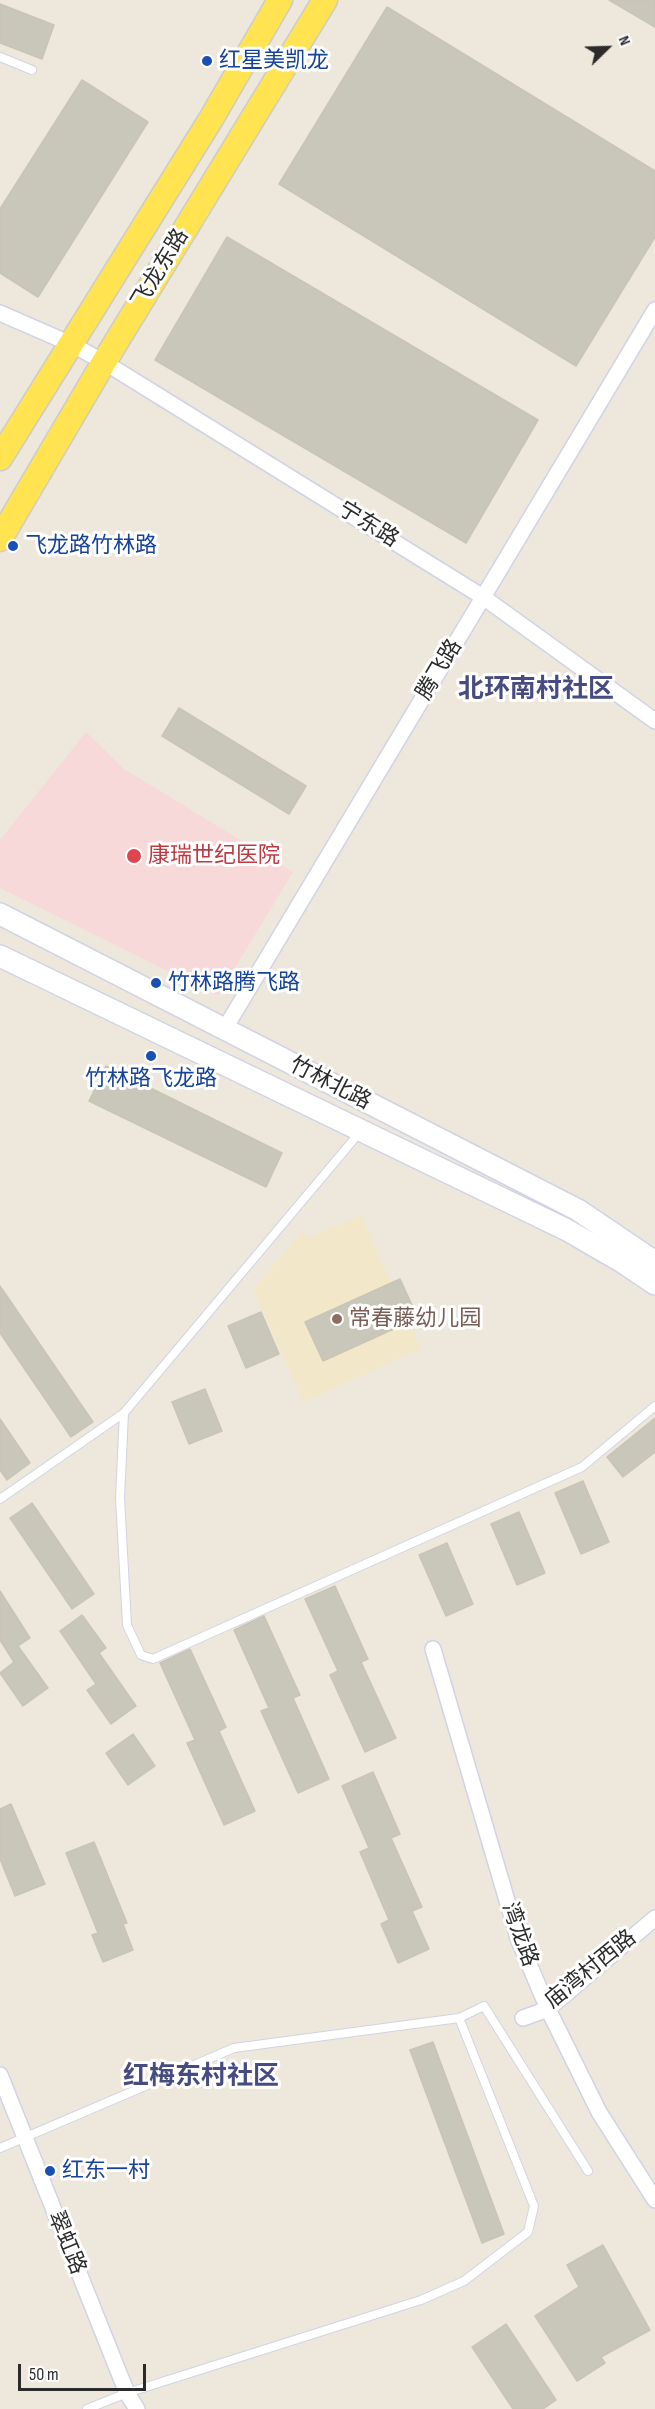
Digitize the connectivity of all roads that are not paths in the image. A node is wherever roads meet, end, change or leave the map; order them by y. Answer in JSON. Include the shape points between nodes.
{"nodes":[{"id":1,"x":280,"y":0,"type":"edge"},
{"id":2,"x":325,"y":0,"type":"edge"},
{"id":3,"x":0,"y":57,"type":"edge"},
{"id":4,"x":32,"y":70,"type":"dead end"},
{"id":5,"x":655,"y":310,"type":"edge"},
{"id":6,"x":0,"y":313,"type":"edge"},
{"id":7,"x":71,"y":344,"type":"junction"},
{"id":8,"x":104,"y":362,"type":"junction"},
{"id":9,"x":0,"y":458,"type":"edge"},
{"id":10,"x":0,"y":539,"type":"edge"},
{"id":11,"x":483,"y":597,"type":"junction"},
{"id":12,"x":655,"y":722,"type":"edge"},
{"id":13,"x":0,"y":914,"type":"edge"},
{"id":14,"x":0,"y":956,"type":"edge"},
{"id":15,"x":224,"y":1030,"type":"junction"},
{"id":16,"x":361,"y":1131,"type":"junction"},
{"id":17,"x":655,"y":1262,"type":"edge"},
{"id":18,"x":655,"y":1284,"type":"edge"},
{"id":19,"x":655,"y":1406,"type":"edge"},
{"id":20,"x":124,"y":1413,"type":"junction"},
{"id":21,"x":0,"y":1499,"type":"edge"},
{"id":22,"x":433,"y":1649,"type":"dead end"},
{"id":23,"x":655,"y":1918,"type":"edge"},
{"id":24,"x":549,"y":2009,"type":"junction"},
{"id":25,"x":459,"y":2018,"type":"junction"},
{"id":26,"x":523,"y":2018,"type":"dead end"},
{"id":27,"x":0,"y":2075,"type":"edge"},
{"id":28,"x":24,"y":2138,"type":"junction"},
{"id":29,"x":0,"y":2148,"type":"edge"},
{"id":30,"x":588,"y":2171,"type":"dead end"},
{"id":31,"x":655,"y":2200,"type":"edge"},
{"id":32,"x":127,"y":2393,"type":"junction"},
{"id":33,"x":87,"y":2409,"type":"edge"},
{"id":34,"x":137,"y":2409,"type":"edge"}],
"edges":[{"from":1,"to":7,"type":"main road","name":"飞龙东路","via":[[212,118]]},
{"from":2,"to":8,"type":"main road","name":"飞龙东路"},
{"from":3,"to":4,"type":"lane"},
{"from":5,"to":11,"type":"street","name":"腾飞路"},
{"from":6,"to":7,"type":"street","name":"宁东路"},
{"from":7,"to":8,"type":"street","name":"宁东路"},
{"from":7,"to":9,"type":"main road","name":"飞龙东路"},
{"from":8,"to":10,"type":"main road","name":"飞龙东路"},
{"from":8,"to":11,"type":"street","name":"宁东路"},
{"from":11,"to":12,"type":"street","name":"宁东路"},
{"from":11,"to":15,"type":"street","name":"腾飞路"},
{"from":13,"to":15,"type":"main road","name":"竹林北路"},
{"from":14,"to":16,"type":"main road","name":"竹林北路"},
{"from":15,"to":17,"type":"main road","name":"竹林北路","via":[[578,1210]]},
{"from":16,"to":18,"type":"main road","name":"竹林北路","via":[[567,1230]]},
{"from":16,"to":20,"type":"lane"},
{"from":19,"to":20,"type":"lane","via":[[582,1467],[153,1659],[141,1655],[127,1625],[120,1498]]},
{"from":20,"to":21,"type":"lane"},
{"from":22,"to":24,"type":"street","name":"湾龙路","via":[[518,1938]]},
{"from":23,"to":24,"type":"street","name":"庙湾村西路"},
{"from":24,"to":26,"type":"street","name":"庙湾村西路"},
{"from":24,"to":31,"type":"street","name":"湾龙路","via":[[599,2112]]},
{"from":25,"to":28,"type":"lane","via":[[234,2048]]},
{"from":25,"to":30,"type":"lane","via":[[484,2006]]},
{"from":25,"to":32,"type":"lane","via":[[534,2206],[528,2232],[464,2281],[421,2300]]},
{"from":27,"to":28,"type":"street","name":"翠虹路"},
{"from":28,"to":29,"type":"lane"},
{"from":28,"to":32,"type":"street","name":"翠虹路"},
{"from":32,"to":33,"type":"lane"},
{"from":32,"to":34,"type":"street","name":"翠虹路"}]}
